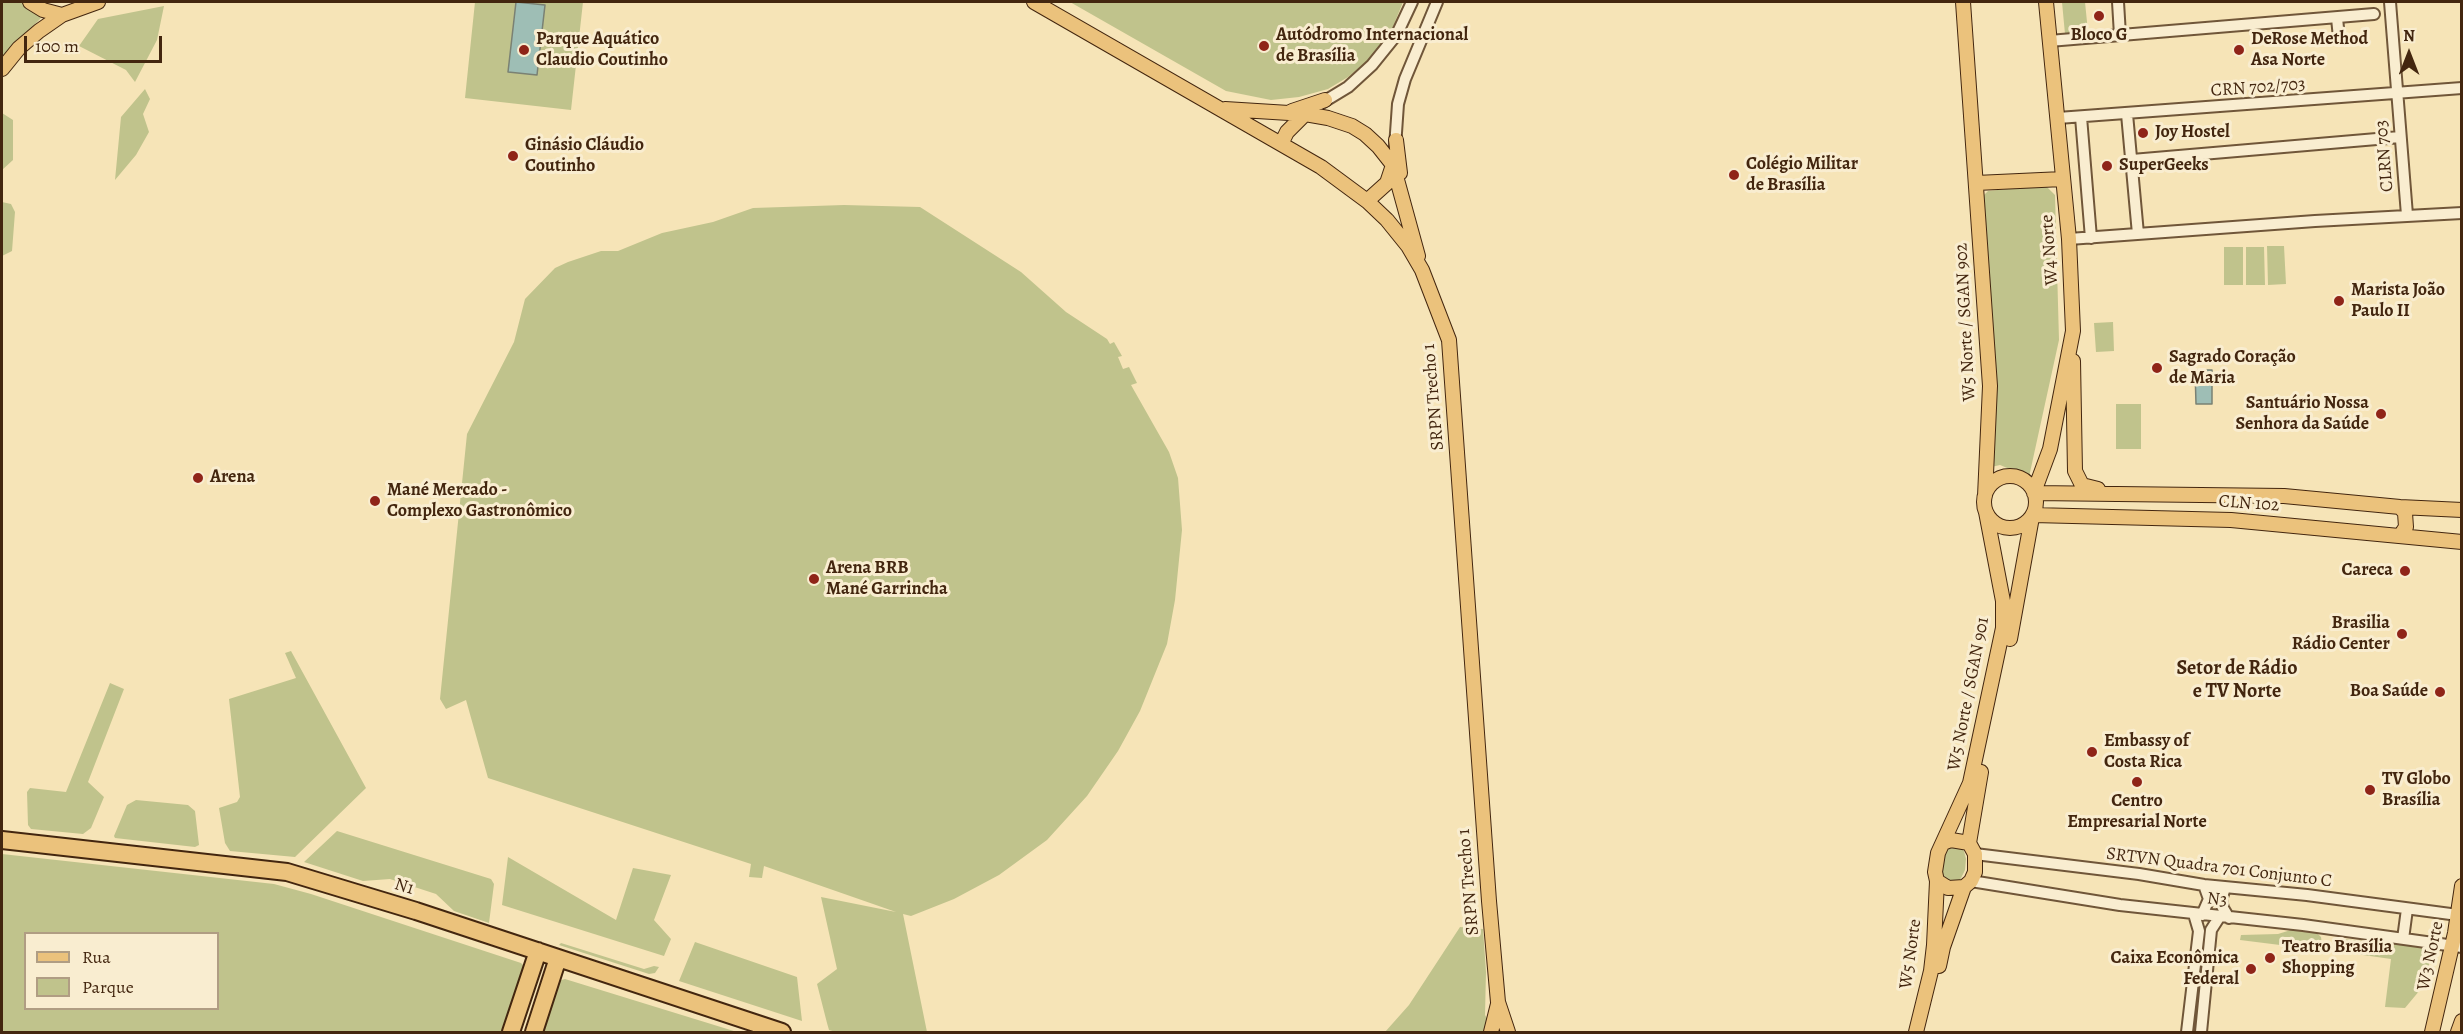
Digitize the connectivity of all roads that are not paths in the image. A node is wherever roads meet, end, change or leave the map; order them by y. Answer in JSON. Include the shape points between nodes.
{"nodes":[{"id":1,"x":30,"y":2,"type":"edge"},
{"id":2,"x":98,"y":2,"type":"edge"},
{"id":3,"x":1034,"y":2,"type":"edge"},
{"id":4,"x":1412,"y":2,"type":"edge"},
{"id":5,"x":1437,"y":2,"type":"edge"},
{"id":6,"x":1963,"y":2,"type":"edge"},
{"id":7,"x":2046,"y":2,"type":"edge"},
{"id":8,"x":2118,"y":2,"type":"edge"},
{"id":9,"x":2390,"y":2,"type":"edge"},
{"id":10,"x":2374,"y":14,"type":"dead end"},
{"id":11,"x":62,"y":15,"type":"junction"},
{"id":12,"x":2337,"y":18,"type":"junction"},
{"id":13,"x":2120,"y":35,"type":"junction"},
{"id":14,"x":2339,"y":38,"type":"dead end"},
{"id":15,"x":2049,"y":41,"type":"junction"},
{"id":16,"x":2,"y":69,"type":"edge"},
{"id":17,"x":2462,"y":88,"type":"edge"},
{"id":18,"x":2397,"y":93,"type":"junction"},
{"id":19,"x":1326,"y":100,"type":"junction"},
{"id":20,"x":1223,"y":109,"type":"junction"},
{"id":21,"x":1281,"y":112,"type":"junction"},
{"id":22,"x":1305,"y":114,"type":"junction"},
{"id":23,"x":2127,"y":114,"type":"junction"},
{"id":24,"x":2081,"y":117,"type":"junction"},
{"id":25,"x":2058,"y":118,"type":"junction"},
{"id":26,"x":2400,"y":138,"type":"junction"},
{"id":27,"x":1396,"y":140,"type":"junction"},
{"id":28,"x":1282,"y":142,"type":"junction"},
{"id":29,"x":2132,"y":160,"type":"junction"},
{"id":30,"x":1393,"y":165,"type":"junction"},
{"id":31,"x":2063,"y":179,"type":"junction"},
{"id":32,"x":1976,"y":183,"type":"junction"},
{"id":33,"x":1401,"y":190,"type":"junction"},
{"id":34,"x":1367,"y":201,"type":"junction"},
{"id":35,"x":2462,"y":213,"type":"edge"},
{"id":36,"x":2407,"y":215,"type":"junction"},
{"id":37,"x":2138,"y":234,"type":"junction"},
{"id":38,"x":2091,"y":238,"type":"junction"},
{"id":39,"x":2069,"y":239,"type":"junction"},
{"id":40,"x":1422,"y":270,"type":"junction"},
{"id":41,"x":2073,"y":331,"type":"junction"},
{"id":42,"x":2034,"y":492,"type":"junction"},
{"id":43,"x":2118,"y":493,"type":"junction"},
{"id":44,"x":2151,"y":493,"type":"junction"},
{"id":45,"x":1985,"y":496,"type":"junction"},
{"id":46,"x":2400,"y":507,"type":"junction"},
{"id":47,"x":2462,"y":510,"type":"edge"},
{"id":48,"x":1986,"y":512,"type":"junction"},
{"id":49,"x":2032,"y":516,"type":"junction"},
{"id":50,"x":2151,"y":517,"type":"junction"},
{"id":51,"x":2400,"y":536,"type":"junction"},
{"id":52,"x":2462,"y":542,"type":"edge"},
{"id":53,"x":2,"y":840,"type":"edge"},
{"id":54,"x":1943,"y":843,"type":"junction"},
{"id":55,"x":1972,"y":848,"type":"junction"},
{"id":56,"x":1937,"y":880,"type":"junction"},
{"id":57,"x":1967,"y":884,"type":"junction"},
{"id":58,"x":2204,"y":885,"type":"junction"},
{"id":59,"x":2462,"y":886,"type":"edge"},
{"id":60,"x":2225,"y":888,"type":"junction"},
{"id":61,"x":2407,"y":909,"type":"junction"},
{"id":62,"x":2198,"y":914,"type":"junction"},
{"id":63,"x":2458,"y":915,"type":"junction"},
{"id":64,"x":2224,"y":917,"type":"junction"},
{"id":65,"x":2403,"y":939,"type":"junction"},
{"id":66,"x":2456,"y":946,"type":"edge"},
{"id":67,"x":538,"y":951,"type":"junction"},
{"id":68,"x":558,"y":958,"type":"junction"},
{"id":69,"x":1498,"y":1002,"type":"junction"},
{"id":70,"x":518,"y":1014,"type":"junction"},
{"id":71,"x":2462,"y":1021,"type":"edge"},
{"id":72,"x":536,"y":1026,"type":"edge"},
{"id":73,"x":511,"y":1032,"type":"edge"},
{"id":74,"x":782,"y":1032,"type":"edge"},
{"id":75,"x":1491,"y":1032,"type":"edge"},
{"id":76,"x":1508,"y":1032,"type":"edge"},
{"id":77,"x":1916,"y":1032,"type":"edge"},
{"id":78,"x":1925,"y":1032,"type":"edge"},
{"id":79,"x":2187,"y":1032,"type":"edge"},
{"id":80,"x":2201,"y":1032,"type":"edge"},
{"id":81,"x":2432,"y":1032,"type":"edge"},
{"id":82,"x":2458,"y":1032,"type":"edge"}],
"edges":[{"from":1,"to":11,"type":"main road"},
{"from":2,"to":11,"type":"main road"},
{"from":3,"to":20,"type":"main road","name":"SRPN Trecho 1"},
{"from":4,"to":19,"type":"street","via":[[1397,33],[1372,65]]},
{"from":5,"to":27,"type":"street","via":[[1405,79],[1398,104]]},
{"from":6,"to":32,"type":"main road","name":"W5 Norte / SGAN 902"},
{"from":7,"to":15,"type":"main road","name":"W4 Norte"},
{"from":8,"to":13,"type":"street"},
{"from":9,"to":18,"type":"street","name":"CLRN 703"},
{"from":10,"to":12,"type":"street"},
{"from":11,"to":16,"type":"main road","via":[[20,48]]},
{"from":12,"to":13,"type":"street"},
{"from":12,"to":14,"type":"street"},
{"from":13,"to":15,"type":"street"},
{"from":15,"to":25,"type":"main road","name":"W4 Norte"},
{"from":17,"to":18,"type":"street","name":"CRN 702/703"},
{"from":18,"to":23,"type":"street","name":"CRN 702/703"},
{"from":18,"to":26,"type":"street","name":"CLRN 703"},
{"from":19,"to":21,"type":"main road"},
{"from":19,"to":22,"type":"street"},
{"from":20,"to":21,"type":"main road"},
{"from":20,"to":28,"type":"main road","name":"SRPN Trecho 1"},
{"from":21,"to":22,"type":"main road"},
{"from":22,"to":28,"type":"main road"},
{"from":22,"to":30,"type":"main road","via":[[1352,126],[1378,146]]},
{"from":23,"to":24,"type":"street","name":"CRN 702/703"},
{"from":23,"to":29,"type":"street"},
{"from":24,"to":25,"type":"street","name":"CRN 702/703"},
{"from":24,"to":38,"type":"street"},
{"from":25,"to":31,"type":"main road","name":"W4 Norte"},
{"from":26,"to":29,"type":"street"},
{"from":26,"to":36,"type":"street","name":"CLRN 703"},
{"from":27,"to":30,"type":"street"},
{"from":27,"to":33,"type":"main road"},
{"from":28,"to":34,"type":"main road","name":"SRPN Trecho 1"},
{"from":29,"to":37,"type":"street"},
{"from":30,"to":33,"type":"main road"},
{"from":30,"to":34,"type":"main road","via":[[1387,183]]},
{"from":31,"to":32,"type":"main road"},
{"from":31,"to":39,"type":"main road","name":"W4 Norte"},
{"from":32,"to":45,"type":"main road","name":"W5 Norte / SGAN 902","via":[[1990,386]]},
{"from":33,"to":40,"type":"main road"},
{"from":34,"to":40,"type":"main road","name":"SRPN Trecho 1","via":[[1408,246]]},
{"from":35,"to":36,"type":"street"},
{"from":36,"to":37,"type":"street"},
{"from":37,"to":38,"type":"street"},
{"from":38,"to":39,"type":"street"},
{"from":39,"to":41,"type":"main road","name":"W4 Norte"},
{"from":40,"to":69,"type":"main road","name":"SRPN Trecho 1","via":[[1449,340],[1480,800]]},
{"from":41,"to":42,"type":"main road","name":"W4 Norte","via":[[2050,449]]},
{"from":41,"to":43,"type":"main road","via":[[2075,471],[2082,484]]},
{"from":42,"to":43,"type":"main road","name":"CLN 102"},
{"from":42,"to":45,"type":"main road","via":[[2018,477],[2006,476],[1996,480]]},
{"from":42,"to":49,"type":"main road","via":[[2036,507]]},
{"from":43,"to":44,"type":"main road","name":"CLN 102"},
{"from":44,"to":46,"type":"main road","name":"CLN 102","via":[[2284,496]]},
{"from":44,"to":50,"type":"main road"},
{"from":45,"to":48,"type":"main road"},
{"from":46,"to":47,"type":"main road","name":"CLN 102"},
{"from":46,"to":51,"type":"main road","via":[[2405,513],[2406,527]]},
{"from":48,"to":49,"type":"main road","via":[[2005,528],[2021,526]]},
{"from":48,"to":54,"type":"main road","name":"W5 Norte / SGAN 901","via":[[2003,601],[2003,628],[1970,783]]},
{"from":49,"to":50,"type":"main road","name":"CLN 102"},
{"from":49,"to":55,"type":"main road","via":[[1979,779]]},
{"from":50,"to":51,"type":"main road","name":"CLN 102","via":[[2231,520]]},
{"from":51,"to":52,"type":"main road","name":"CLN 102"},
{"from":53,"to":67,"type":"highway","name":"N1","via":[[287,872]]},
{"from":54,"to":55,"type":"main road","via":[[1951,840]]},
{"from":54,"to":56,"type":"main road","via":[[1936,863]]},
{"from":55,"to":57,"type":"main road","via":[[1975,872]]},
{"from":55,"to":58,"type":"street","name":"SRTVN Quadra 701 Conjunto C"},
{"from":56,"to":57,"type":"main road","via":[[1948,888]]},
{"from":56,"to":77,"type":"main road","name":"W5 Norte","via":[[1931,971]]},
{"from":57,"to":62,"type":"street","name":"N3"},
{"from":57,"to":78,"type":"main road","name":"W5 Norte","via":[[1943,947]]},
{"from":58,"to":60,"type":"street","name":"SRTVN Quadra 701 Conjunto C"},
{"from":58,"to":62,"type":"street","via":[[2209,899]]},
{"from":59,"to":63,"type":"main road","name":"W3 Norte"},
{"from":60,"to":61,"type":"street","name":"SRTVN Quadra 701 Conjunto C"},
{"from":60,"to":64,"type":"street","via":[[2221,900]]},
{"from":61,"to":63,"type":"street","name":"SRTVN Quadra 701 Conjunto C"},
{"from":61,"to":65,"type":"street"},
{"from":62,"to":64,"type":"street","name":"N3"},
{"from":62,"to":79,"type":"street"},
{"from":63,"to":66,"type":"main road","name":"W3 Norte"},
{"from":64,"to":65,"type":"street","name":"N3"},
{"from":64,"to":80,"type":"street","via":[[2211,930]]},
{"from":65,"to":66,"type":"street","name":"N3"},
{"from":66,"to":81,"type":"main road","name":"W3 Norte"},
{"from":67,"to":68,"type":"highway","name":"N1"},
{"from":67,"to":70,"type":"highway"},
{"from":68,"to":72,"type":"highway"},
{"from":68,"to":74,"type":"highway","name":"N1"},
{"from":69,"to":75,"type":"main road","name":"SRPN Trecho 1"},
{"from":69,"to":76,"type":"main road","name":"SRPN Trecho 1"},
{"from":70,"to":72,"type":"highway"},
{"from":70,"to":73,"type":"highway"},
{"from":71,"to":82,"type":"main road"}]}
